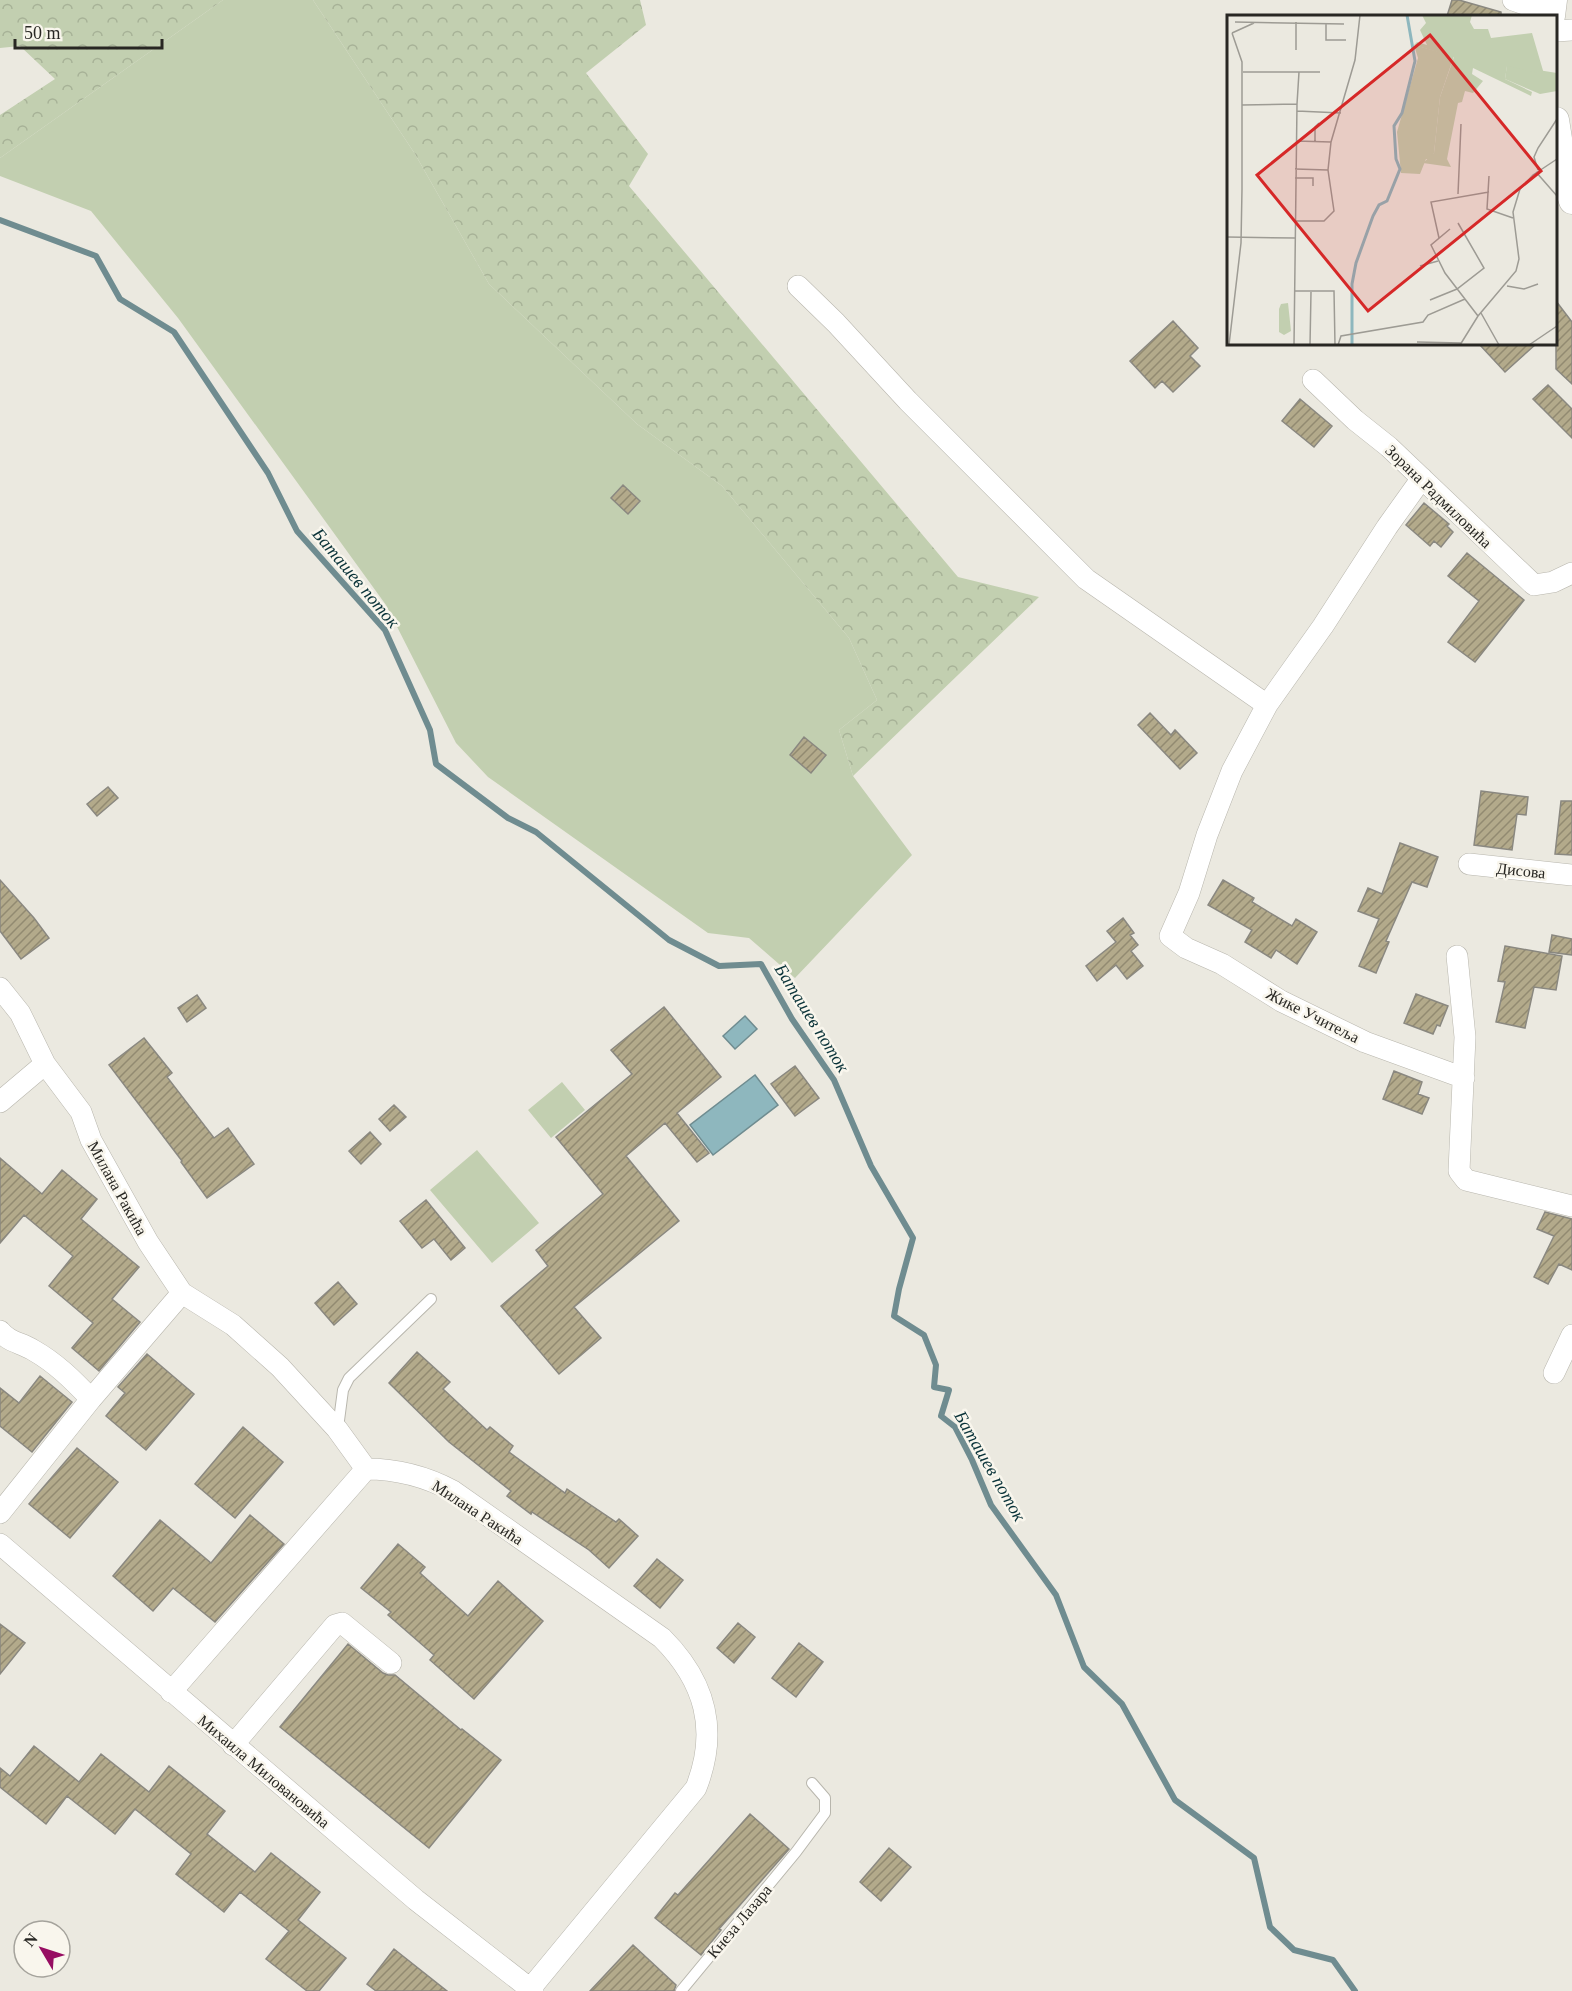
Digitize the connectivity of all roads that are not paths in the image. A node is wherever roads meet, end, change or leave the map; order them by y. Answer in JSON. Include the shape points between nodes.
{"nodes":[{"id":1,"x":1513,"y":0,"type":"edge"},
{"id":2,"x":1554,"y":15,"type":"edge"},
{"id":3,"x":1557,"y":18,"type":"edge"},
{"id":4,"x":1572,"y":30,"type":"edge"},
{"id":5,"x":1557,"y":126,"type":"edge"},
{"id":6,"x":1572,"y":201,"type":"edge"},
{"id":7,"x":798,"y":286,"type":"dead end"},
{"id":8,"x":1314,"y":380,"type":"dead end"},
{"id":9,"x":1422,"y":478,"type":"junction"},
{"id":10,"x":1572,"y":573,"type":"edge"},
{"id":11,"x":1267,"y":705,"type":"junction"},
{"id":12,"x":1469,"y":864,"type":"dead end"},
{"id":13,"x":1572,"y":875,"type":"edge"},
{"id":14,"x":1458,"y":956,"type":"dead end"},
{"id":15,"x":0,"y":988,"type":"edge"},
{"id":16,"x":45,"y":1064,"type":"junction"},
{"id":17,"x":1464,"y":1078,"type":"junction"},
{"id":18,"x":0,"y":1101,"type":"edge"},
{"id":19,"x":1572,"y":1206,"type":"edge"},
{"id":20,"x":182,"y":1293,"type":"junction"},
{"id":21,"x":431,"y":1299,"type":"dead end"},
{"id":22,"x":0,"y":1332,"type":"edge"},
{"id":23,"x":1572,"y":1335,"type":"edge"},
{"id":24,"x":1554,"y":1373,"type":"dead end"},
{"id":25,"x":91,"y":1399,"type":"junction"},
{"id":26,"x":338,"y":1429,"type":"junction"},
{"id":27,"x":366,"y":1469,"type":"junction"},
{"id":28,"x":0,"y":1513,"type":"edge"},
{"id":29,"x":0,"y":1544,"type":"edge"},
{"id":30,"x":391,"y":1663,"type":"dead end"},
{"id":31,"x":171,"y":1692,"type":"junction"},
{"id":32,"x":233,"y":1745,"type":"junction"},
{"id":33,"x":812,"y":1783,"type":"dead end"},
{"id":34,"x":531,"y":1990,"type":"edge"},
{"id":35,"x":681,"y":1991,"type":"edge"}],
"edges":[{"from":1,"to":2,"type":"street"},
{"from":3,"to":4,"type":"street"},
{"from":5,"to":6,"type":"street"},
{"from":7,"to":11,"type":"street","via":[[1086,579]]},
{"from":8,"to":9,"type":"street","name":"Зорана Радмиловића"},
{"from":9,"to":10,"type":"street","name":"Зорана Радмиловића","via":[[1534,585]]},
{"from":9,"to":11,"type":"street"},
{"from":11,"to":17,"type":"street","name":"Жике Учитеља","via":[[1232,771],[1170,936],[1281,1001],[1354,1036]]},
{"from":12,"to":13,"type":"street","name":"Дисова"},
{"from":14,"to":17,"type":"street","via":[[1465,1037]]},
{"from":15,"to":16,"type":"street","name":"Милана Ракића","via":[[20,1013]]},
{"from":16,"to":18,"type":"street"},
{"from":16,"to":20,"type":"street","name":"Милана Ракића","via":[[81,1112],[91,1140],[136,1222]]},
{"from":17,"to":19,"type":"street","via":[[1459,1171],[1466,1180]]},
{"from":20,"to":25,"type":"street"},
{"from":20,"to":26,"type":"street","name":"Милана Ракића","via":[[233,1325],[280,1367]]},
{"from":21,"to":26,"type":"lane","via":[[349,1377],[343,1390]]},
{"from":22,"to":25,"type":"street","via":[[62,1369]]},
{"from":23,"to":24,"type":"street"},
{"from":25,"to":28,"type":"street"},
{"from":26,"to":27,"type":"street","name":"Милана Ракића"},
{"from":27,"to":31,"type":"street"},
{"from":27,"to":34,"type":"street","name":"Милана Ракића","via":[[417,1475],[453,1491],[662,1638],[688,1668],[702,1700],[707,1745],[696,1788]]},
{"from":29,"to":31,"type":"street","name":"Михаила Миловановића"},
{"from":30,"to":32,"type":"street","via":[[342,1623],[336,1625]]},
{"from":31,"to":32,"type":"street","name":"Михаила Миловановића"},
{"from":32,"to":34,"type":"street","name":"Михаила Миловановића","via":[[416,1900]]},
{"from":33,"to":35,"type":"lane","name":"Кнеза Лазара","via":[[825,1798],[825,1813]]}]}
